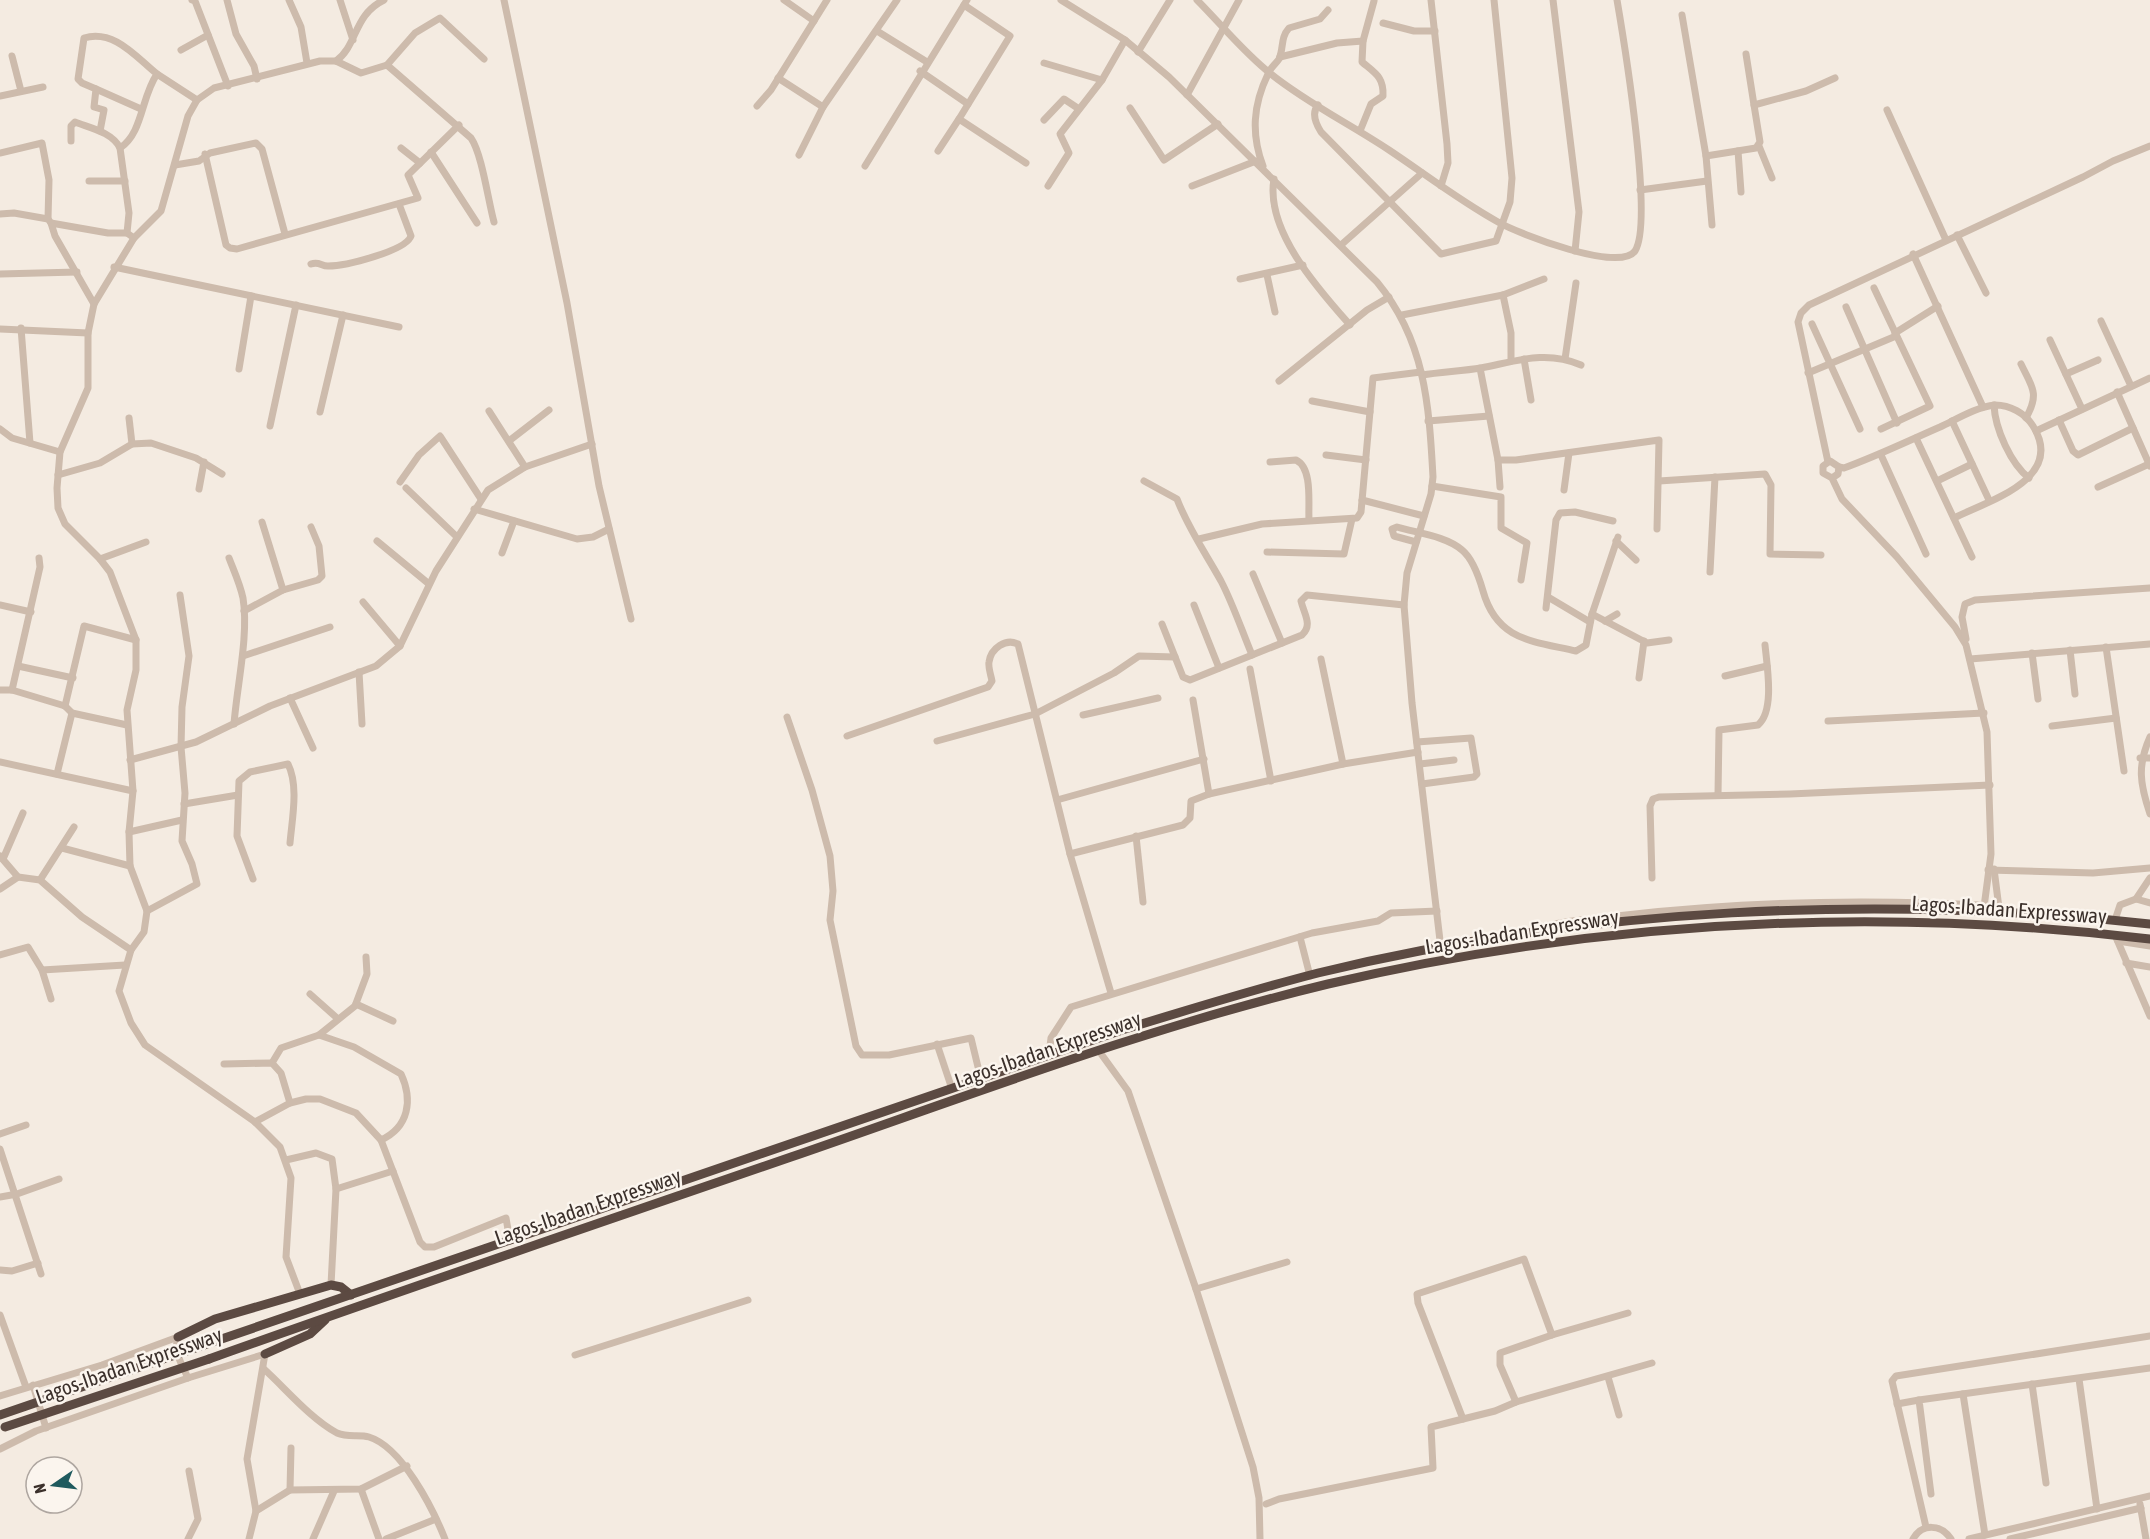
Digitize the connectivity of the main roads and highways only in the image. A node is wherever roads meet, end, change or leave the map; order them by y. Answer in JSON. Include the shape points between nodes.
{"nodes":[{"id":1,"x":2150,"y":924,"type":"edge"},
{"id":2,"x":2150,"y":939,"type":"edge"},
{"id":3,"x":351,"y":1295,"type":"junction"},
{"id":4,"x":329,"y":1316,"type":"junction"},
{"id":5,"x":178,"y":1337,"type":"road end"},
{"id":6,"x":265,"y":1354,"type":"road end"},
{"id":7,"x":0,"y":1415,"type":"edge"},
{"id":8,"x":2,"y":1428,"type":"edge"}],
"edges":[{"from":1,"to":3,"type":"highway","name":"Lagos-Ibadan Expressway","via":[[1984,908],[1832,909],[1672,917],[1441,948],[1257,989],[1122,1030]]},
{"from":2,"to":4,"type":"highway","name":"Lagos-Ibadan Expressway","via":[[2032,926],[1882,921],[1674,929],[1449,959],[1324,985],[1126,1042]]},
{"from":3,"to":5,"type":"highway","via":[[331,1285],[215,1318]]},
{"from":3,"to":7,"type":"highway","name":"Lagos-Ibadan Expressway","bridge":true},
{"from":4,"to":6,"type":"highway","via":[[310,1334]]},
{"from":4,"to":8,"type":"highway","name":"Lagos-Ibadan Expressway","bridge":true}]}
